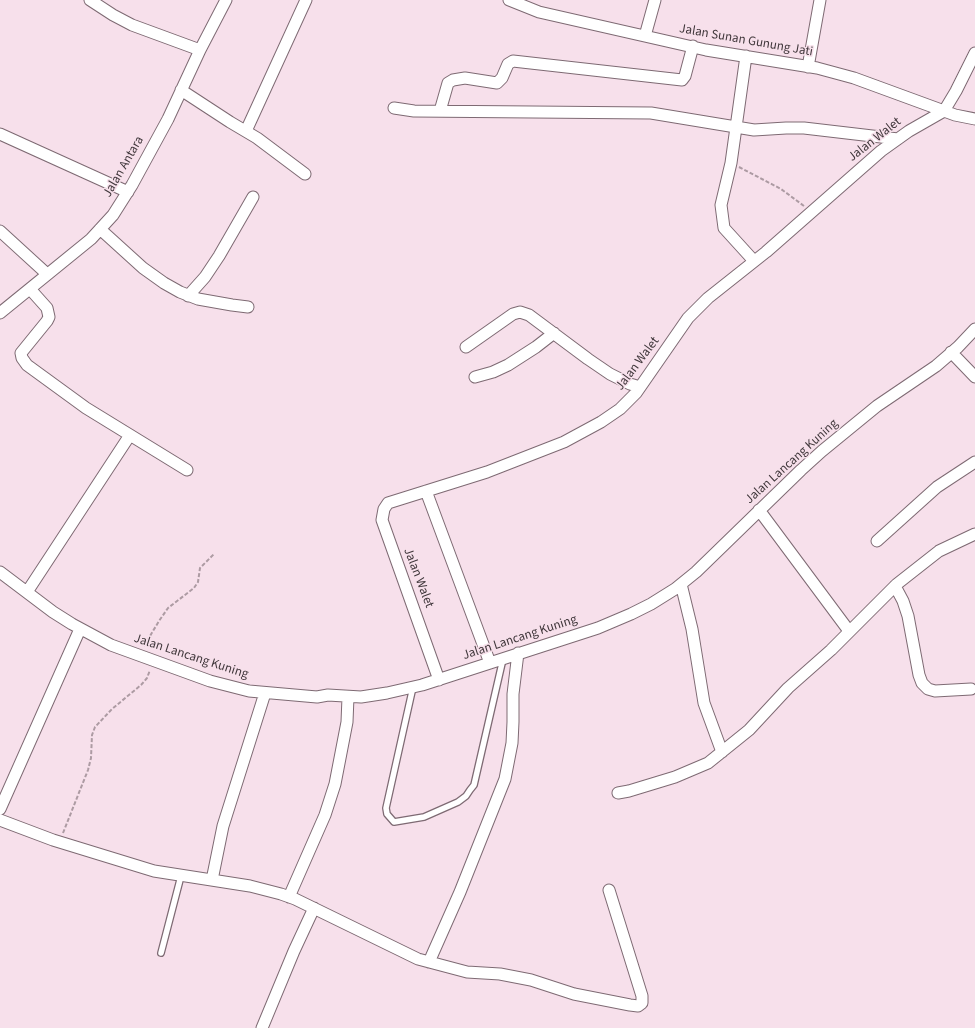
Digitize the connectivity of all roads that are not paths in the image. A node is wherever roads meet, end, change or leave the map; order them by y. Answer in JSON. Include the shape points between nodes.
{"nodes":[{"id":1,"x":90,"y":0,"type":"edge"},
{"id":2,"x":226,"y":0,"type":"edge"},
{"id":3,"x":306,"y":0,"type":"edge"},
{"id":4,"x":509,"y":0,"type":"edge"},
{"id":5,"x":655,"y":0,"type":"edge"},
{"id":6,"x":820,"y":0,"type":"edge"},
{"id":7,"x":645,"y":36,"type":"junction"},
{"id":8,"x":693,"y":46,"type":"junction"},
{"id":9,"x":200,"y":50,"type":"junction"},
{"id":10,"x":975,"y":53,"type":"edge"},
{"id":11,"x":746,"y":56,"type":"junction"},
{"id":12,"x":808,"y":67,"type":"junction"},
{"id":13,"x":181,"y":90,"type":"junction"},
{"id":14,"x":394,"y":108,"type":"dead end"},
{"id":15,"x":440,"y":111,"type":"junction"},
{"id":16,"x":944,"y":111,"type":"junction"},
{"id":17,"x":975,"y":119,"type":"edge"},
{"id":18,"x":736,"y":128,"type":"junction"},
{"id":19,"x":246,"y":131,"type":"junction"},
{"id":20,"x":0,"y":134,"type":"edge"},
{"id":21,"x":898,"y":139,"type":"junction"},
{"id":22,"x":305,"y":174,"type":"dead end"},
{"id":23,"x":128,"y":192,"type":"junction"},
{"id":24,"x":253,"y":197,"type":"dead end"},
{"id":25,"x":100,"y":229,"type":"junction"},
{"id":26,"x":0,"y":231,"type":"edge"},
{"id":27,"x":754,"y":261,"type":"junction"},
{"id":28,"x":47,"y":274,"type":"junction"},
{"id":29,"x":30,"y":289,"type":"junction"},
{"id":30,"x":188,"y":296,"type":"junction"},
{"id":31,"x":248,"y":307,"type":"dead end"},
{"id":32,"x":0,"y":313,"type":"edge"},
{"id":33,"x":975,"y":329,"type":"edge"},
{"id":34,"x":554,"y":333,"type":"junction"},
{"id":35,"x":466,"y":347,"type":"dead end"},
{"id":36,"x":951,"y":352,"type":"junction"},
{"id":37,"x":475,"y":377,"type":"dead end"},
{"id":38,"x":975,"y":377,"type":"edge"},
{"id":39,"x":640,"y":387,"type":"junction"},
{"id":40,"x":130,"y":435,"type":"junction"},
{"id":41,"x":975,"y":462,"type":"edge"},
{"id":42,"x":187,"y":470,"type":"dead end"},
{"id":43,"x":426,"y":491,"type":"junction"},
{"id":44,"x":759,"y":510,"type":"junction"},
{"id":45,"x":975,"y":534,"type":"edge"},
{"id":46,"x":876,"y":541,"type":"dead end"},
{"id":47,"x":0,"y":572,"type":"edge"},
{"id":48,"x":682,"y":584,"type":"junction"},
{"id":49,"x":894,"y":586,"type":"junction"},
{"id":50,"x":27,"y":592,"type":"junction"},
{"id":51,"x":80,"y":628,"type":"junction"},
{"id":52,"x":849,"y":631,"type":"junction"},
{"id":53,"x":518,"y":653,"type":"junction"},
{"id":54,"x":503,"y":659,"type":"junction"},
{"id":55,"x":490,"y":663,"type":"junction"},
{"id":56,"x":439,"y":680,"type":"junction"},
{"id":57,"x":413,"y":687,"type":"junction"},
{"id":58,"x":971,"y":689,"type":"dead end"},
{"id":59,"x":265,"y":693,"type":"junction"},
{"id":60,"x":348,"y":697,"type":"junction"},
{"id":61,"x":722,"y":752,"type":"junction"},
{"id":62,"x":618,"y":793,"type":"dead end"},
{"id":63,"x":0,"y":808,"type":"edge"},
{"id":64,"x":0,"y":820,"type":"edge"},
{"id":65,"x":181,"y":876,"type":"junction"},
{"id":66,"x":212,"y":880,"type":"junction"},
{"id":67,"x":608,"y":890,"type":"dead end"},
{"id":68,"x":289,"y":897,"type":"junction"},
{"id":69,"x":314,"y":908,"type":"junction"},
{"id":70,"x":161,"y":953,"type":"dead end"},
{"id":71,"x":429,"y":962,"type":"junction"},
{"id":72,"x":262,"y":1028,"type":"edge"}],
"edges":[{"from":1,"to":9,"type":"street","via":[[132,25]]},
{"from":2,"to":9,"type":"street","name":"Jalan Antara"},
{"from":3,"to":19,"type":"street"},
{"from":4,"to":7,"type":"street","name":"Jalan Sunan Gunung Jati","via":[[539,12]]},
{"from":5,"to":7,"type":"street"},
{"from":6,"to":12,"type":"street"},
{"from":7,"to":8,"type":"street","name":"Jalan Sunan Gunung Jati"},
{"from":8,"to":11,"type":"street","name":"Jalan Sunan Gunung Jati"},
{"from":8,"to":15,"type":"street","via":[[682,80],[513,61],[508,64],[502,78],[496,83],[465,78],[448,83]]},
{"from":9,"to":13,"type":"street","name":"Jalan Antara"},
{"from":10,"to":16,"type":"street","name":"Jalan Walet"},
{"from":11,"to":12,"type":"street","name":"Jalan Sunan Gunung Jati"},
{"from":11,"to":18,"type":"street"},
{"from":12,"to":16,"type":"street","name":"Jalan Sunan Gunung Jati","via":[[854,78]]},
{"from":13,"to":19,"type":"street"},
{"from":13,"to":23,"type":"street","name":"Jalan Antara"},
{"from":14,"to":15,"type":"street"},
{"from":15,"to":18,"type":"street","via":[[651,113]]},
{"from":16,"to":17,"type":"street","name":"Jalan Sunan Gunung Jati"},
{"from":16,"to":21,"type":"street","name":"Jalan Walet"},
{"from":18,"to":21,"type":"street","via":[[804,128]]},
{"from":18,"to":27,"type":"street","via":[[731,163],[720,205],[724,228]]},
{"from":19,"to":22,"type":"street"},
{"from":20,"to":23,"type":"street"},
{"from":21,"to":27,"type":"street","name":"Jalan Walet","via":[[840,185]]},
{"from":23,"to":25,"type":"street","name":"Jalan Antara"},
{"from":24,"to":30,"type":"street","via":[[219,256]]},
{"from":25,"to":28,"type":"street","name":"Jalan Antara"},
{"from":25,"to":30,"type":"street","via":[[143,268]]},
{"from":26,"to":28,"type":"street"},
{"from":27,"to":39,"type":"street","name":"Jalan Walet","via":[[708,298],[688,318]]},
{"from":28,"to":29,"type":"street","name":"Jalan Antara"},
{"from":29,"to":32,"type":"street","name":"Jalan Antara"},
{"from":29,"to":40,"type":"street","via":[[47,308],[49,317],[21,353],[22,358],[27,365],[86,408]]},
{"from":30,"to":31,"type":"street"},
{"from":33,"to":36,"type":"street","name":"Jalan Lancang Kuning"},
{"from":34,"to":35,"type":"street","via":[[529,315],[520,312],[513,314]]},
{"from":34,"to":37,"type":"street","via":[[508,365]]},
{"from":34,"to":39,"type":"street","via":[[610,374]]},
{"from":36,"to":38,"type":"street"},
{"from":36,"to":44,"type":"street","name":"Jalan Lancang Kuning","via":[[936,366],[877,406],[846,431],[800,470]]},
{"from":39,"to":43,"type":"street","name":"Jalan Walet","via":[[620,409],[564,442],[487,472]]},
{"from":40,"to":42,"type":"street"},
{"from":40,"to":50,"type":"street"},
{"from":41,"to":46,"type":"street","via":[[937,487]]},
{"from":43,"to":55,"type":"street"},
{"from":43,"to":56,"type":"street","name":"Jalan Walet","via":[[388,503],[382,520]]},
{"from":44,"to":48,"type":"street","name":"Jalan Lancang Kuning"},
{"from":44,"to":52,"type":"street"},
{"from":45,"to":49,"type":"street","via":[[939,551]]},
{"from":47,"to":50,"type":"street","name":"Jalan Lancang Kuning"},
{"from":48,"to":53,"type":"street","name":"Jalan Lancang Kuning","via":[[651,604],[598,628]]},
{"from":48,"to":61,"type":"street","via":[[704,703]]},
{"from":49,"to":52,"type":"street"},
{"from":49,"to":58,"type":"street","via":[[903,600],[908,616],[922,683],[935,691]]},
{"from":50,"to":51,"type":"street","name":"Jalan Lancang Kuning"},
{"from":51,"to":59,"type":"street","name":"Jalan Lancang Kuning","via":[[111,645],[153,661],[210,681]]},
{"from":51,"to":63,"type":"street"},
{"from":52,"to":61,"type":"street","via":[[788,688],[749,730]]},
{"from":53,"to":54,"type":"street","name":"Jalan Lancang Kuning"},
{"from":53,"to":71,"type":"street","via":[[513,694],[512,743],[505,779],[469,871]]},
{"from":54,"to":55,"type":"street","name":"Jalan Lancang Kuning"},
{"from":54,"to":57,"type":"lane","via":[[474,785],[458,802],[424,817],[394,822],[387,814],[386,808]]},
{"from":55,"to":56,"type":"street","name":"Jalan Lancang Kuning"},
{"from":56,"to":57,"type":"street","name":"Jalan Lancang Kuning"},
{"from":57,"to":60,"type":"street","name":"Jalan Lancang Kuning"},
{"from":59,"to":60,"type":"street","name":"Jalan Lancang Kuning"},
{"from":59,"to":66,"type":"street","via":[[223,826]]},
{"from":60,"to":68,"type":"street","via":[[347,722],[335,784],[325,815]]},
{"from":61,"to":62,"type":"street","via":[[708,763],[675,778]]},
{"from":64,"to":65,"type":"street","via":[[154,871]]},
{"from":65,"to":66,"type":"street"},
{"from":65,"to":70,"type":"lane"},
{"from":66,"to":68,"type":"street","via":[[250,886]]},
{"from":67,"to":71,"type":"street","via":[[642,996],[642,1003],[638,1006],[574,994],[523,978],[467,972]]},
{"from":68,"to":69,"type":"street"},
{"from":69,"to":71,"type":"street"},
{"from":69,"to":72,"type":"street"}]}
